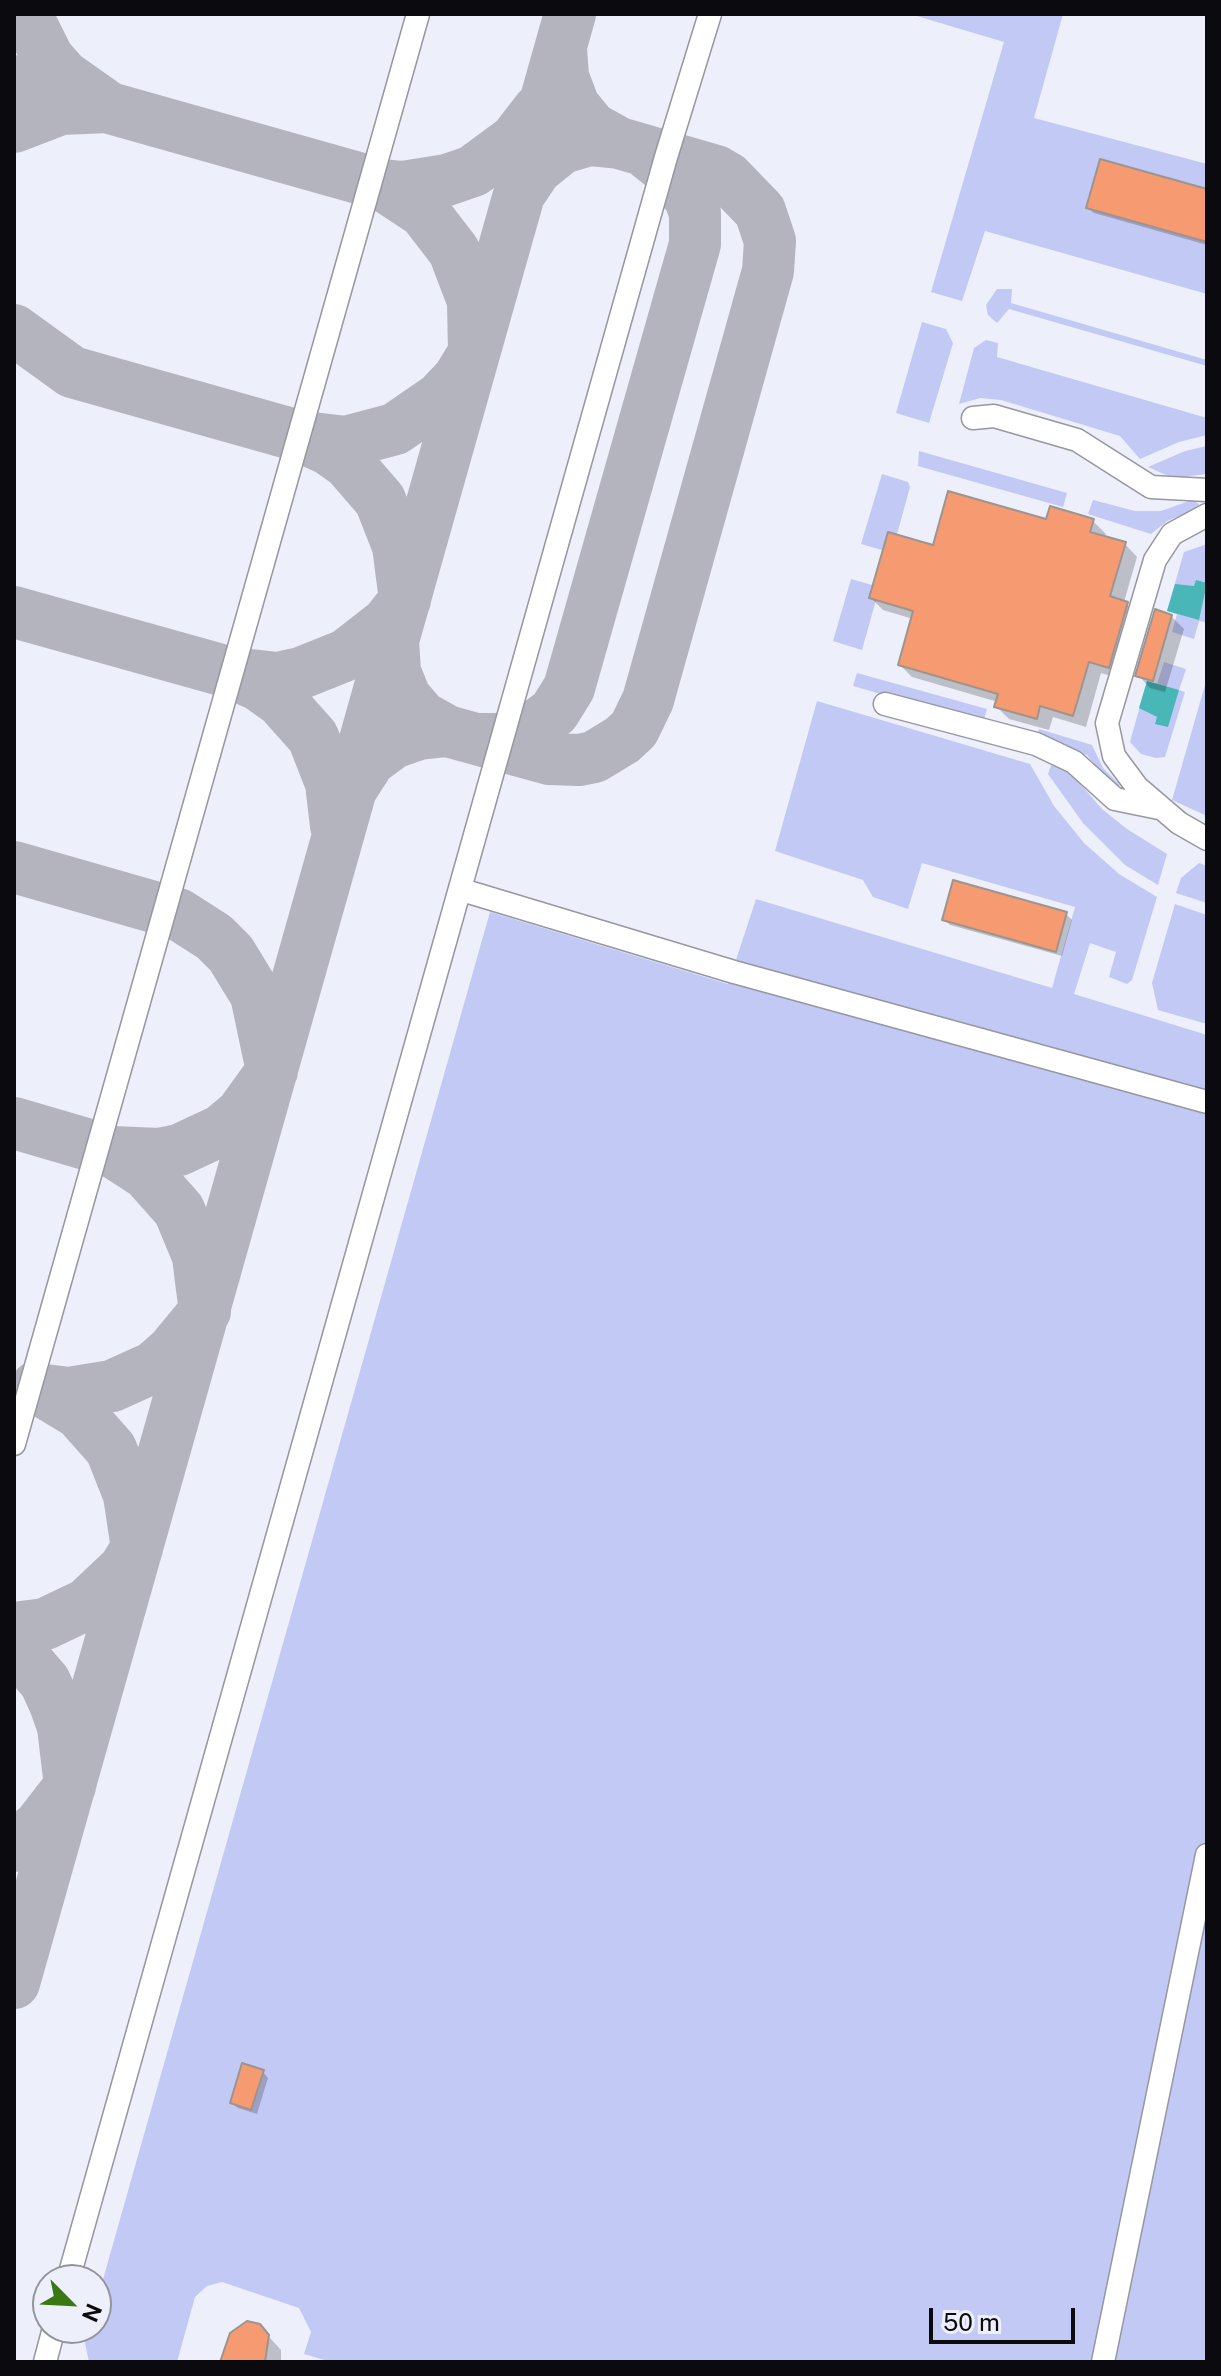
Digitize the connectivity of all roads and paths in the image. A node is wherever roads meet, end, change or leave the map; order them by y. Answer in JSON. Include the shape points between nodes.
{"nodes":[{"id":1,"x":418,"y":14,"type":"edge"},
{"id":2,"x":710,"y":14,"type":"edge"},
{"id":3,"x":973,"y":418,"type":"dead end"},
{"id":4,"x":1207,"y":490,"type":"edge"},
{"id":5,"x":1207,"y":515,"type":"edge"},
{"id":6,"x":885,"y":704,"type":"dead end"},
{"id":7,"x":1160,"y":808,"type":"junction"},
{"id":8,"x":1207,"y":839,"type":"edge"},
{"id":9,"x":462,"y":890,"type":"junction"},
{"id":10,"x":1207,"y":1102,"type":"edge"},
{"id":11,"x":14,"y":1444,"type":"edge"},
{"id":12,"x":1207,"y":1855,"type":"edge"},
{"id":13,"x":73,"y":2264,"type":"edge"},
{"id":14,"x":1103,"y":2362,"type":"edge"}],
"edges":[{"from":1,"to":11,"type":"lane"},
{"from":2,"to":9,"type":"lane"},
{"from":3,"to":4,"type":"lane","via":[[994,416],[1077,440],[1151,487]]},
{"from":5,"to":7,"type":"lane","via":[[1172,534],[1155,560],[1107,723],[1114,756]]},
{"from":6,"to":7,"type":"lane","via":[[1036,744],[1074,762],[1115,799]]},
{"from":7,"to":8,"type":"lane"},
{"from":9,"to":10,"type":"lane","via":[[734,972]]},
{"from":9,"to":13,"type":"lane"},
{"from":12,"to":14,"type":"lane"}]}
